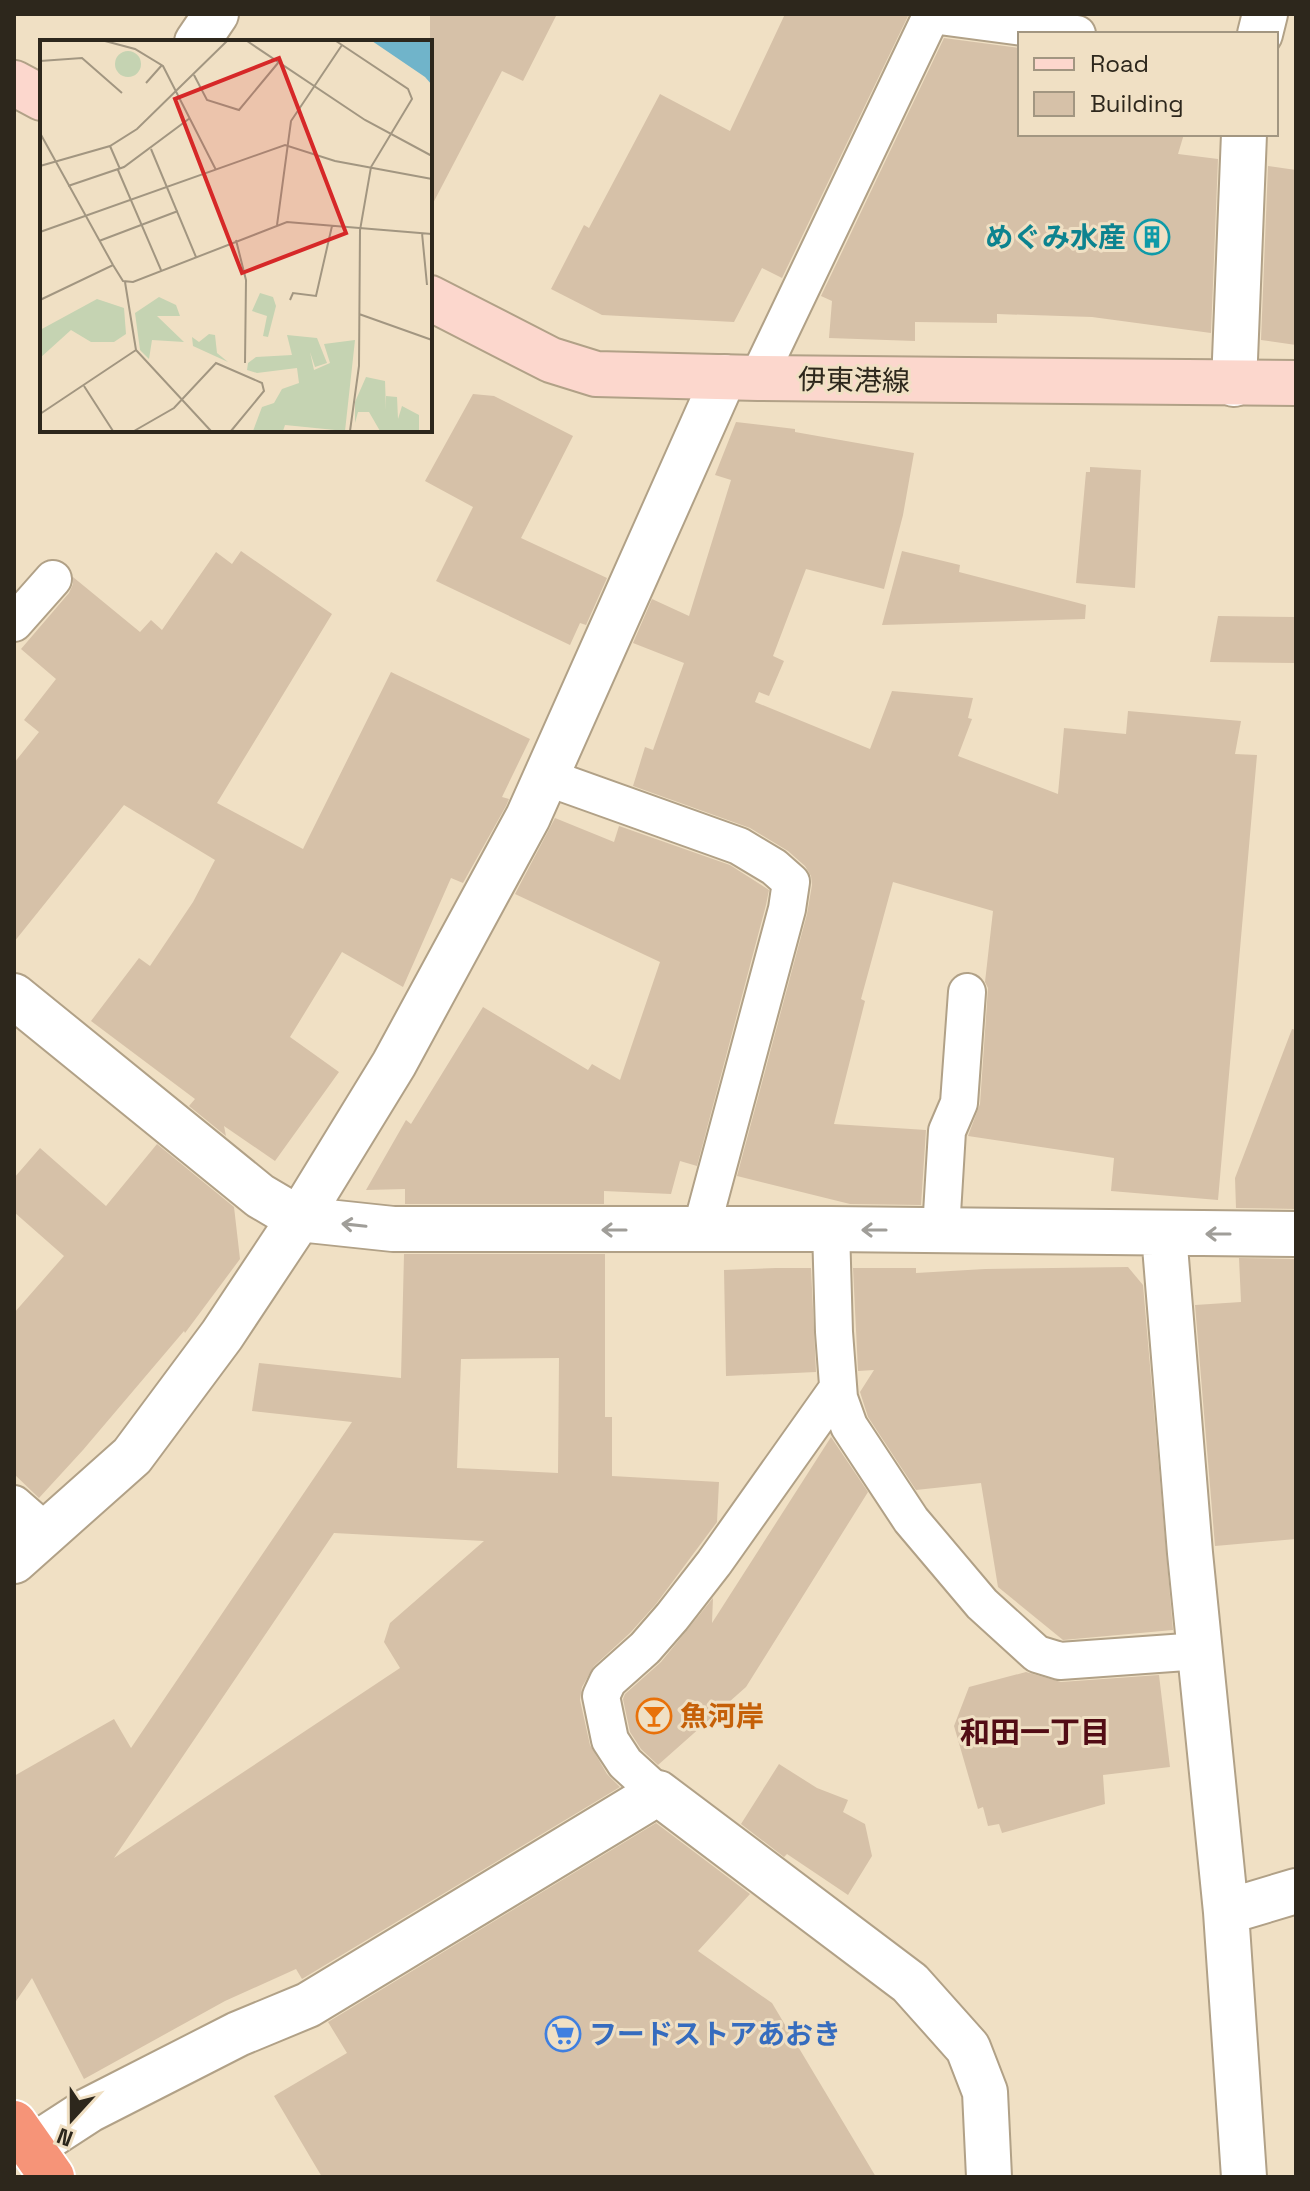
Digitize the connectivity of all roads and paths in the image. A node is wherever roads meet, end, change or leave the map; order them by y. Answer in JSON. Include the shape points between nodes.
{"nodes":[{"id":1,"x":216,"y":14,"type":"edge"},
{"id":2,"x":932,"y":15,"type":"edge"},
{"id":3,"x":1062,"y":32,"type":"edge"},
{"id":4,"x":198,"y":40,"type":"edge"},
{"id":5,"x":14,"y":83,"type":"edge"},
{"id":6,"x":40,"y":97,"type":"edge"},
{"id":7,"x":1244,"y":136,"type":"edge"},
{"id":8,"x":432,"y":299,"type":"edge"},
{"id":9,"x":741,"y":378,"type":"junction"},
{"id":10,"x":1296,"y":383,"type":"edge"},
{"id":11,"x":1234,"y":384,"type":"junction"},
{"id":12,"x":53,"y":579,"type":"dead end"},
{"id":13,"x":14,"y":623,"type":"edge"},
{"id":14,"x":546,"y":777,"type":"junction"},
{"id":15,"x":967,"y":992,"type":"dead end"},
{"id":16,"x":14,"y":996,"type":"edge"},
{"id":17,"x":299,"y":1219,"type":"junction"},
{"id":18,"x":831,"y":1229,"type":"junction"},
{"id":19,"x":701,"y":1230,"type":"junction"},
{"id":20,"x":941,"y":1230,"type":"junction"},
{"id":21,"x":1164,"y":1234,"type":"junction"},
{"id":22,"x":1296,"y":1234,"type":"edge"},
{"id":23,"x":838,"y":1388,"type":"junction"},
{"id":24,"x":14,"y":1504,"type":"edge"},
{"id":25,"x":46,"y":1532,"type":"junction"},
{"id":26,"x":14,"y":1561,"type":"edge"},
{"id":27,"x":1200,"y":1651,"type":"junction"},
{"id":28,"x":658,"y":1793,"type":"junction"},
{"id":29,"x":1296,"y":1891,"type":"edge"},
{"id":30,"x":1226,"y":1912,"type":"junction"},
{"id":31,"x":32,"y":2149,"type":"edge"},
{"id":32,"x":989,"y":2177,"type":"edge"},
{"id":33,"x":1244,"y":2177,"type":"edge"}],
"edges":[{"from":1,"to":4,"type":"street"},
{"from":2,"to":3,"type":"lane"},
{"from":2,"to":9,"type":"lane"},
{"from":5,"to":6,"type":"main road"},
{"from":7,"to":11,"type":"street"},
{"from":8,"to":9,"type":"main road","name":"伊東港線","via":[[551,360],[596,374]]},
{"from":9,"to":11,"type":"main road","name":"伊東港線"},
{"from":9,"to":14,"type":"street"},
{"from":10,"to":11,"type":"main road","name":"伊東港線"},
{"from":12,"to":13,"type":"lane"},
{"from":14,"to":17,"type":"street","via":[[394,1064]]},
{"from":14,"to":19,"type":"lane","via":[[739,846],[791,882]]},
{"from":15,"to":20,"type":"lane","via":[[959,1103],[947,1131]]},
{"from":16,"to":17,"type":"street","via":[[260,1196]]},
{"from":19,"to":17,"type":"street","one_way":true,"via":[[393,1229]]},
{"from":17,"to":25,"type":"street","via":[[132,1456]]},
{"from":18,"to":19,"type":"street"},
{"from":20,"to":18,"type":"street","one_way":true},
{"from":18,"to":23,"type":"lane"},
{"from":20,"to":21,"type":"street"},
{"from":22,"to":21,"type":"street","one_way":true},
{"from":21,"to":27,"type":"street"},
{"from":23,"to":27,"type":"lane","via":[[849,1426],[911,1520],[982,1604],[1037,1654],[1060,1661]]},
{"from":23,"to":28,"type":"lane","via":[[681,1606],[608,1681],[601,1696],[610,1740],[625,1763]]},
{"from":24,"to":25,"type":"lane"},
{"from":25,"to":26,"type":"street"},
{"from":27,"to":30,"type":"street"},
{"from":28,"to":31,"type":"street","via":[[308,2005],[238,2034],[89,2110]]},
{"from":28,"to":32,"type":"street","via":[[910,1983],[968,2048],[985,2092]]},
{"from":29,"to":30,"type":"street"},
{"from":30,"to":33,"type":"street"}]}
